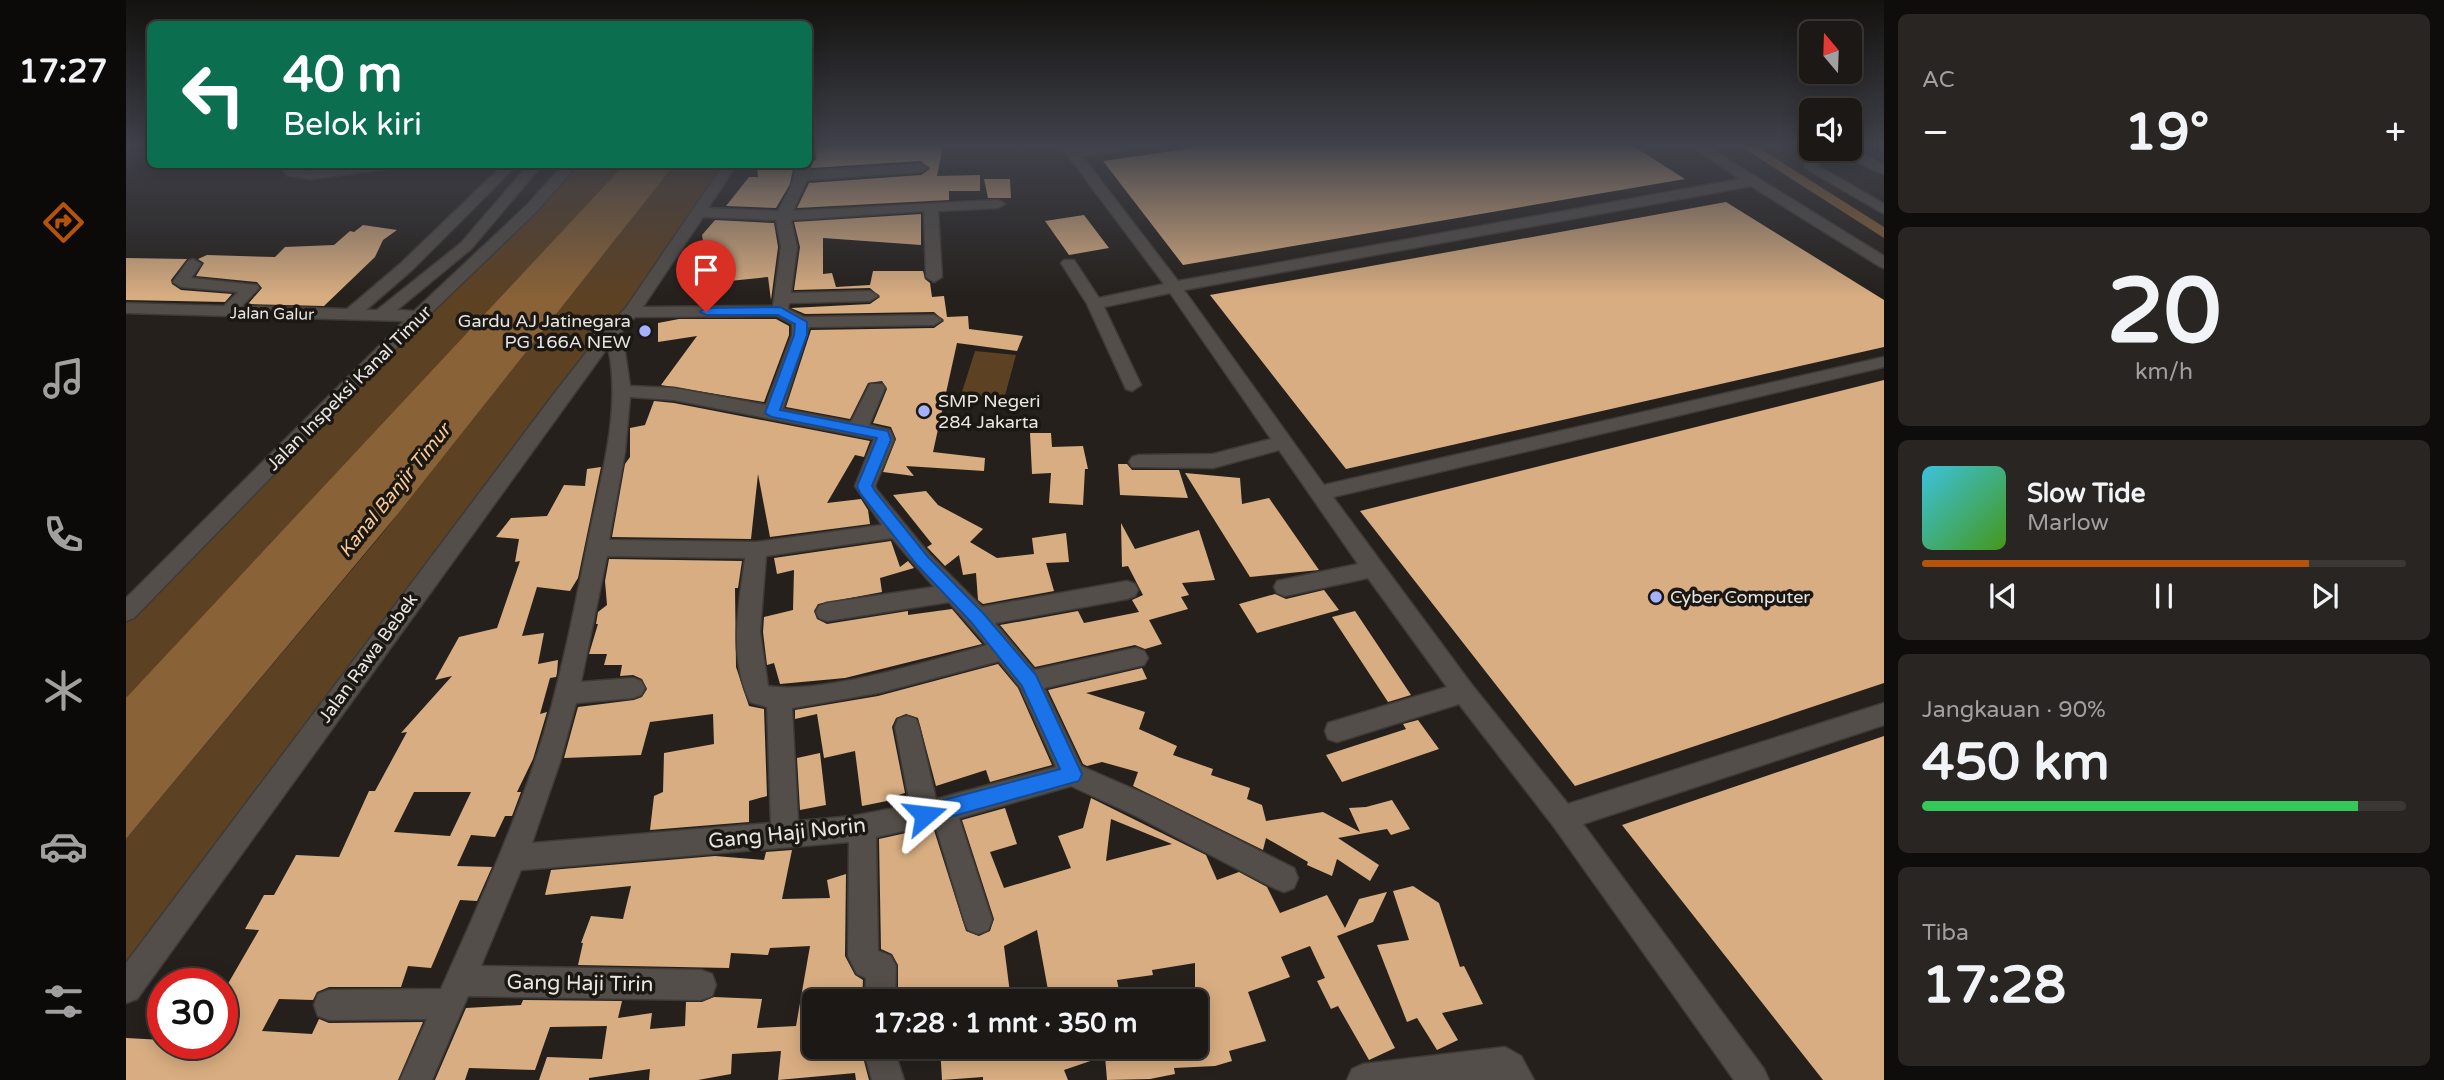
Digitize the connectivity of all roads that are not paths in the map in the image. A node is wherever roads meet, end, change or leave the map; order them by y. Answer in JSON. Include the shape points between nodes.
{"nodes":[{"id":1,"x":478,"y":196,"type":"edge"},
{"id":2,"x":509,"y":196,"type":"edge"},
{"id":3,"x":543,"y":196,"type":"edge"},
{"id":4,"x":709,"y":196,"type":"edge"},
{"id":5,"x":792,"y":196,"type":"edge"},
{"id":6,"x":1106,"y":196,"type":"edge"},
{"id":7,"x":1670,"y":196,"type":"edge"},
{"id":8,"x":1778,"y":196,"type":"edge"},
{"id":9,"x":1861,"y":196,"type":"edge"},
{"id":10,"x":998,"y":204,"type":"dead end"},
{"id":11,"x":931,"y":207,"type":"junction"},
{"id":12,"x":1884,"y":210,"type":"edge"},
{"id":13,"x":699,"y":212,"type":"junction"},
{"id":14,"x":461,"y":213,"type":"junction"},
{"id":15,"x":492,"y":216,"type":"junction"},
{"id":16,"x":783,"y":216,"type":"junction"},
{"id":17,"x":1069,"y":263,"type":"dead end"},
{"id":18,"x":1884,"y":263,"type":"edge"},
{"id":19,"x":193,"y":264,"type":"dead end"},
{"id":20,"x":934,"y":277,"type":"dead end"},
{"id":21,"x":1174,"y":287,"type":"junction"},
{"id":22,"x":143,"y":290,"type":"dead end"},
{"id":23,"x":870,"y":296,"type":"dead end"},
{"id":24,"x":782,"y":304,"type":"junction"},
{"id":25,"x":1096,"y":304,"type":"junction"},
{"id":26,"x":126,"y":308,"type":"edge"},
{"id":27,"x":227,"y":312,"type":"junction"},
{"id":28,"x":631,"y":312,"type":"junction"},
{"id":29,"x":351,"y":314,"type":"junction"},
{"id":30,"x":381,"y":315,"type":"junction"},
{"id":31,"x":418,"y":316,"type":"junction"},
{"id":32,"x":934,"y":320,"type":"dead end"},
{"id":33,"x":801,"y":322,"type":"junction"},
{"id":34,"x":613,"y":330,"type":"junction"},
{"id":35,"x":1884,"y":362,"type":"edge"},
{"id":36,"x":1132,"y":385,"type":"dead end"},
{"id":37,"x":876,"y":388,"type":"dead end"},
{"id":38,"x":621,"y":391,"type":"junction"},
{"id":39,"x":772,"y":413,"type":"junction"},
{"id":40,"x":857,"y":430,"type":"junction"},
{"id":41,"x":1284,"y":442,"type":"junction"},
{"id":42,"x":1139,"y":462,"type":"dead end"},
{"id":43,"x":1321,"y":493,"type":"junction"},
{"id":44,"x":897,"y":530,"type":"junction"},
{"id":45,"x":597,"y":548,"type":"junction"},
{"id":46,"x":756,"y":550,"type":"junction"},
{"id":47,"x":1373,"y":569,"type":"junction"},
{"id":48,"x":1285,"y":587,"type":"dead end"},
{"id":49,"x":1127,"y":590,"type":"dead end"},
{"id":50,"x":953,"y":593,"type":"junction"},
{"id":51,"x":126,"y":612,"type":"edge"},
{"id":52,"x":827,"y":612,"type":"dead end"},
{"id":53,"x":977,"y":618,"type":"junction"},
{"id":54,"x":1004,"y":650,"type":"junction"},
{"id":55,"x":1136,"y":657,"type":"dead end"},
{"id":56,"x":1029,"y":681,"type":"junction"},
{"id":57,"x":633,"y":688,"type":"dead end"},
{"id":58,"x":1464,"y":692,"type":"junction"},
{"id":59,"x":567,"y":694,"type":"junction"},
{"id":60,"x":779,"y":698,"type":"junction"},
{"id":61,"x":1884,"y":714,"type":"edge"},
{"id":62,"x":907,"y":727,"type":"dead end"},
{"id":63,"x":1337,"y":731,"type":"dead end"},
{"id":64,"x":1072,"y":774,"type":"junction"},
{"id":65,"x":934,"y":812,"type":"junction"},
{"id":66,"x":1563,"y":818,"type":"junction"},
{"id":67,"x":863,"y":827,"type":"junction"},
{"id":68,"x":785,"y":834,"type":"junction"},
{"id":69,"x":512,"y":858,"type":"junction"},
{"id":70,"x":1284,"y":878,"type":"dead end"},
{"id":71,"x":978,"y":920,"type":"dead end"},
{"id":72,"x":701,"y":985,"type":"dead end"},
{"id":73,"x":126,"y":988,"type":"edge"},
{"id":74,"x":880,"y":989,"type":"edge"},
{"id":75,"x":453,"y":993,"type":"junction"},
{"id":76,"x":329,"y":1005,"type":"dead end"},
{"id":77,"x":881,"y":1059,"type":"edge"},
{"id":78,"x":1512,"y":1072,"type":"edge"},
{"id":79,"x":415,"y":1080,"type":"edge"},
{"id":80,"x":888,"y":1080,"type":"edge"},
{"id":81,"x":1363,"y":1080,"type":"edge"},
{"id":82,"x":1753,"y":1080,"type":"edge"}],
"edges":[{"from":1,"to":14,"type":"street"},
{"from":2,"to":15,"type":"street"},
{"from":3,"to":31,"type":"street","name":"Jalan Inspeksi Kanal Timur"},
{"from":4,"to":13,"type":"street","name":"Jalan Rawa Bebek"},
{"from":5,"to":16,"type":"street"},
{"from":6,"to":21,"type":"street"},
{"from":7,"to":21,"type":"street"},
{"from":8,"to":18,"type":"street"},
{"from":9,"to":12,"type":"street"},
{"from":10,"to":11,"type":"street"},
{"from":11,"to":16,"type":"street"},
{"from":11,"to":20,"type":"street"},
{"from":13,"to":16,"type":"street"},
{"from":13,"to":28,"type":"street","name":"Jalan Rawa Bebek"},
{"from":14,"to":15,"type":"street"},
{"from":14,"to":29,"type":"street"},
{"from":15,"to":30,"type":"street","via":[[466,246]]},
{"from":16,"to":24,"type":"street","via":[[789,247]]},
{"from":17,"to":25,"type":"street"},
{"from":19,"to":27,"type":"street","via":[[181,282],[251,288]]},
{"from":21,"to":25,"type":"street"},
{"from":21,"to":41,"type":"street"},
{"from":22,"to":26,"type":"street"},
{"from":23,"to":24,"type":"street"},
{"from":24,"to":28,"type":"street"},
{"from":24,"to":33,"type":"street"},
{"from":25,"to":36,"type":"street"},
{"from":26,"to":27,"type":"street","name":"Jalan Galur"},
{"from":27,"to":29,"type":"street","name":"Jalan Galur"},
{"from":28,"to":34,"type":"street","name":"Jalan Rawa Bebek"},
{"from":29,"to":30,"type":"street","name":"Jalan Galur"},
{"from":30,"to":31,"type":"street","name":"Jalan Galur"},
{"from":31,"to":51,"type":"street","name":"Jalan Inspeksi Kanal Timur"},
{"from":32,"to":33,"type":"street"},
{"from":33,"to":39,"type":"street"},
{"from":34,"to":38,"type":"street"},
{"from":34,"to":73,"type":"street","name":"Jalan Rawa Bebek","via":[[379,640]]},
{"from":35,"to":43,"type":"street"},
{"from":37,"to":40,"type":"street"},
{"from":38,"to":39,"type":"street","via":[[674,394]]},
{"from":38,"to":45,"type":"street","via":[[617,447]]},
{"from":39,"to":40,"type":"street"},
{"from":40,"to":44,"type":"street","via":[[883,434],[865,486]]},
{"from":41,"to":42,"type":"street","via":[[1213,461]]},
{"from":41,"to":43,"type":"street"},
{"from":43,"to":47,"type":"street"},
{"from":44,"to":46,"type":"street"},
{"from":44,"to":50,"type":"street"},
{"from":45,"to":46,"type":"street"},
{"from":45,"to":59,"type":"street"},
{"from":46,"to":60,"type":"street","via":[[748,615],[752,657],[759,695]]},
{"from":47,"to":48,"type":"street"},
{"from":47,"to":58,"type":"street"},
{"from":49,"to":53,"type":"street"},
{"from":50,"to":52,"type":"street"},
{"from":50,"to":53,"type":"street"},
{"from":53,"to":54,"type":"street"},
{"from":54,"to":56,"type":"street"},
{"from":54,"to":60,"type":"street","via":[[894,680]]},
{"from":55,"to":56,"type":"street"},
{"from":56,"to":64,"type":"street"},
{"from":57,"to":59,"type":"street"},
{"from":58,"to":63,"type":"street"},
{"from":58,"to":66,"type":"street"},
{"from":59,"to":69,"type":"street"},
{"from":60,"to":68,"type":"street"},
{"from":61,"to":66,"type":"street"},
{"from":62,"to":65,"type":"street","via":[[922,792]]},
{"from":64,"to":65,"type":"street","name":"Gang Haji Norin"},
{"from":64,"to":70,"type":"street"},
{"from":65,"to":67,"type":"street","name":"Gang Haji Norin"},
{"from":65,"to":71,"type":"street"},
{"from":66,"to":82,"type":"street"},
{"from":67,"to":68,"type":"street","name":"Gang Haji Norin"},
{"from":67,"to":74,"type":"street","via":[[864,960],[881,966]]},
{"from":68,"to":69,"type":"street","name":"Gang Haji Norin"},
{"from":69,"to":75,"type":"street"},
{"from":72,"to":75,"type":"street","name":"Gang Haji Tirin","via":[[596,982]]},
{"from":75,"to":76,"type":"street","name":"Gang Haji Tirin"},
{"from":75,"to":79,"type":"street"},
{"from":77,"to":80,"type":"street"},
{"from":78,"to":81,"type":"street"}]}
